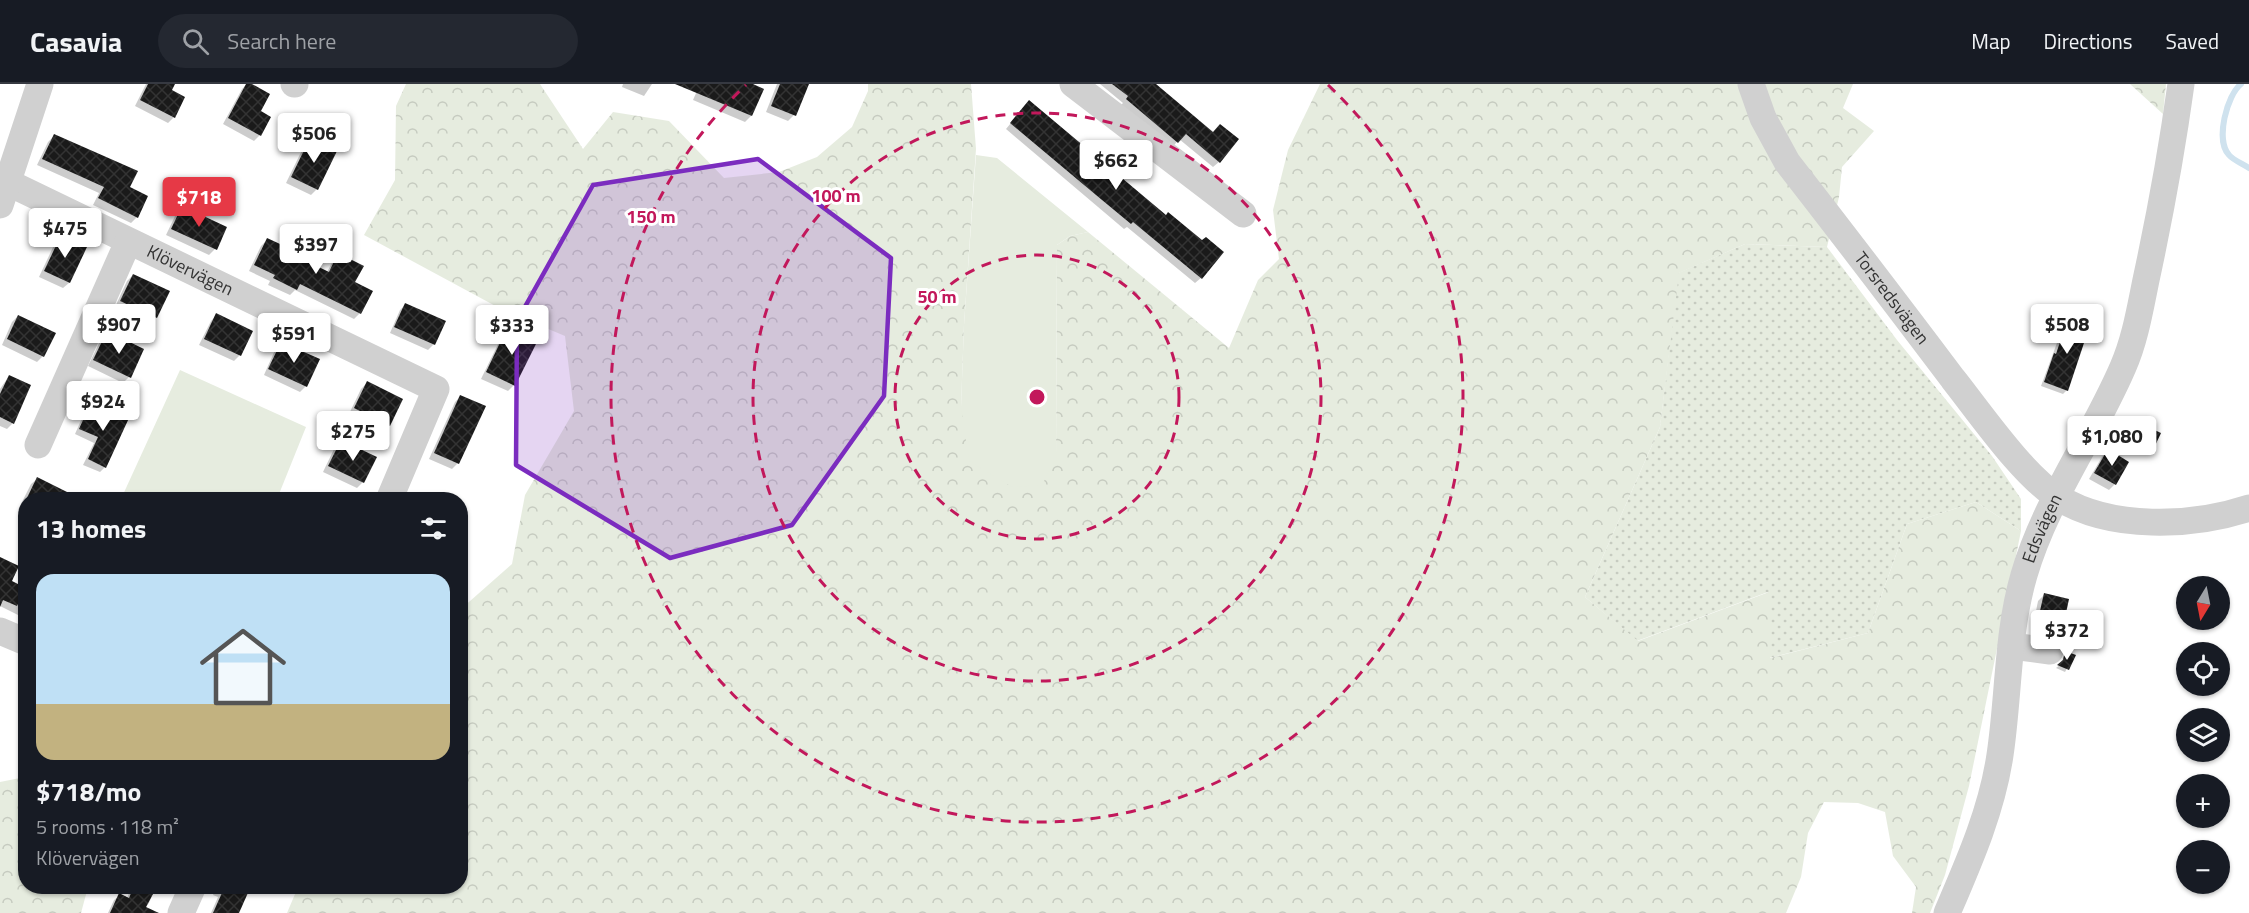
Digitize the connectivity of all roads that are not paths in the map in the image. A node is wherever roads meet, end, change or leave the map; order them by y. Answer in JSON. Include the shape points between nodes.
{"nodes":[{"id":1,"x":40,"y":84,"type":"edge"},
{"id":2,"x":1073,"y":84,"type":"edge"},
{"id":3,"x":1751,"y":84,"type":"edge"},
{"id":4,"x":2181,"y":84,"type":"edge"},
{"id":5,"x":4,"y":194,"type":"edge"},
{"id":6,"x":1243,"y":214,"type":"dead end"},
{"id":7,"x":128,"y":242,"type":"junction"},
{"id":8,"x":38,"y":445,"type":"dead end"},
{"id":9,"x":392,"y":492,"type":"edge"},
{"id":10,"x":2057,"y":497,"type":"junction"},
{"id":11,"x":2249,"y":508,"type":"edge"},
{"id":12,"x":0,"y":631,"type":"edge"},
{"id":13,"x":18,"y":639,"type":"edge"},
{"id":14,"x":2012,"y":646,"type":"junction"},
{"id":15,"x":2050,"y":651,"type":"dead end"},
{"id":16,"x":190,"y":894,"type":"edge"},
{"id":17,"x":181,"y":913,"type":"edge"},
{"id":18,"x":1947,"y":913,"type":"edge"}],
"edges":[{"from":1,"to":5,"type":"street"},
{"from":2,"to":6,"type":"street"},
{"from":3,"to":10,"type":"street","name":"Torsredsvägen","via":[[1763,118],[1787,162],[1983,417],[2013,454]]},
{"from":4,"to":10,"type":"street","name":"Edsvägen","via":[[2162,205],[2124,366]]},
{"from":5,"to":7,"type":"street","name":"Klövervägen"},
{"from":7,"to":8,"type":"street","name":"Klövervägen"},
{"from":7,"to":9,"type":"street","name":"Klövervägen","via":[[436,389]]},
{"from":10,"to":11,"type":"street","name":"Torsredsvägen","via":[[2106,518],[2133,521],[2209,517]]},
{"from":10,"to":14,"type":"street","name":"Edsvägen","via":[[2024,575]]},
{"from":12,"to":13,"type":"street"},
{"from":14,"to":15,"type":"street"},
{"from":14,"to":18,"type":"street","name":"Edsvägen","via":[[1993,790],[1986,818]]},
{"from":16,"to":17,"type":"street"}]}
